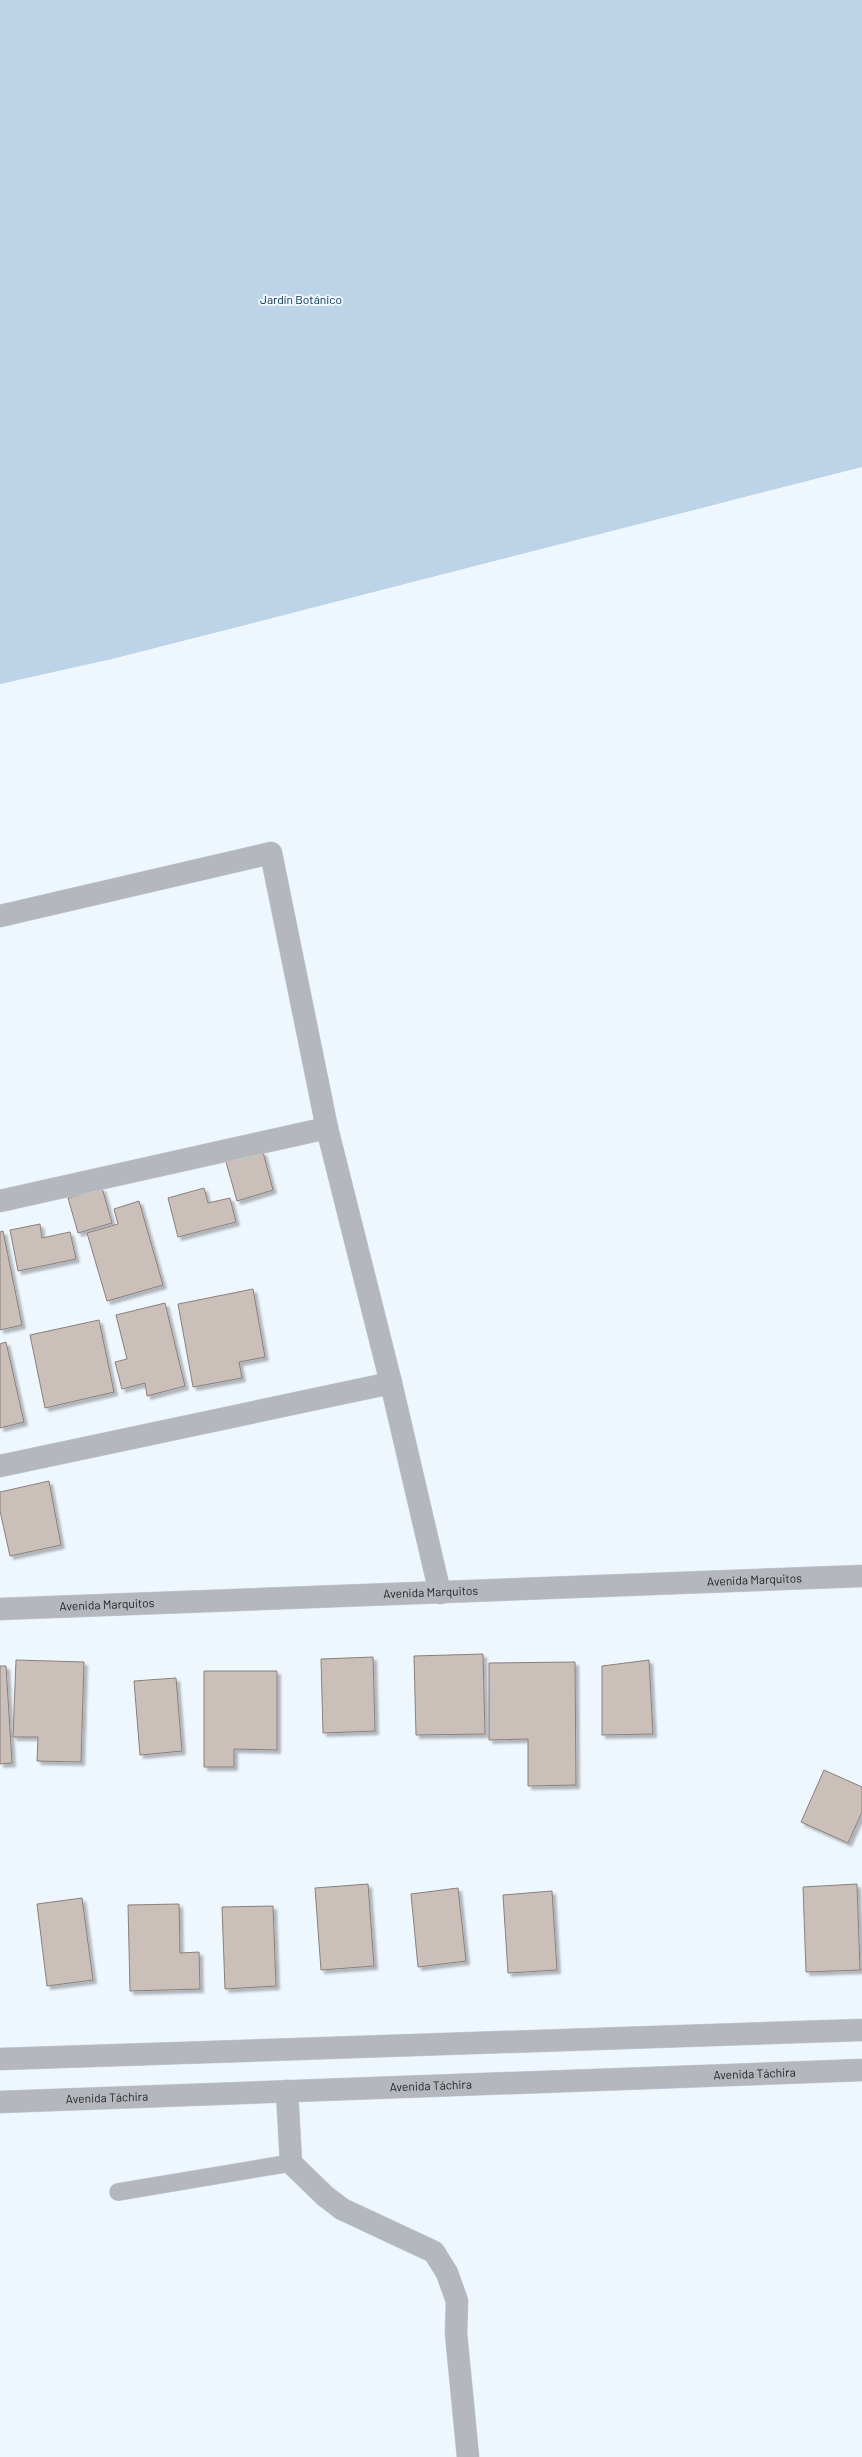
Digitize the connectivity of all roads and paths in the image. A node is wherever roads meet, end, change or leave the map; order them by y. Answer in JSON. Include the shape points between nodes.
{"nodes":[{"id":1,"x":0,"y":916,"type":"edge"},
{"id":2,"x":326,"y":1128,"type":"junction"},
{"id":3,"x":0,"y":1201,"type":"edge"},
{"id":4,"x":391,"y":1383,"type":"junction"},
{"id":5,"x":0,"y":1466,"type":"edge"},
{"id":6,"x":862,"y":1576,"type":"edge"},
{"id":7,"x":440,"y":1593,"type":"junction"},
{"id":8,"x":0,"y":1608,"type":"edge"},
{"id":9,"x":862,"y":2030,"type":"edge"},
{"id":10,"x":0,"y":2059,"type":"edge"},
{"id":11,"x":862,"y":2070,"type":"edge"},
{"id":12,"x":287,"y":2091,"type":"junction"},
{"id":13,"x":0,"y":2102,"type":"edge"},
{"id":14,"x":291,"y":2163,"type":"junction"},
{"id":15,"x":118,"y":2192,"type":"dead end"},
{"id":16,"x":468,"y":2457,"type":"edge"}],
"edges":[{"from":1,"to":2,"type":"street","via":[[271,853]]},
{"from":2,"to":3,"type":"street"},
{"from":2,"to":4,"type":"street"},
{"from":4,"to":5,"type":"street"},
{"from":4,"to":7,"type":"street"},
{"from":6,"to":7,"type":"street","name":"Avenida Marquitos"},
{"from":7,"to":8,"type":"street","name":"Avenida Marquitos"},
{"from":9,"to":10,"type":"street"},
{"from":11,"to":12,"type":"street","name":"Avenida Táchira"},
{"from":12,"to":13,"type":"street","name":"Avenida Táchira"},
{"from":12,"to":14,"type":"street"},
{"from":14,"to":15,"type":"lane"},
{"from":14,"to":16,"type":"street","via":[[342,2209],[434,2252],[447,2273],[457,2301],[456,2333]]}]}
